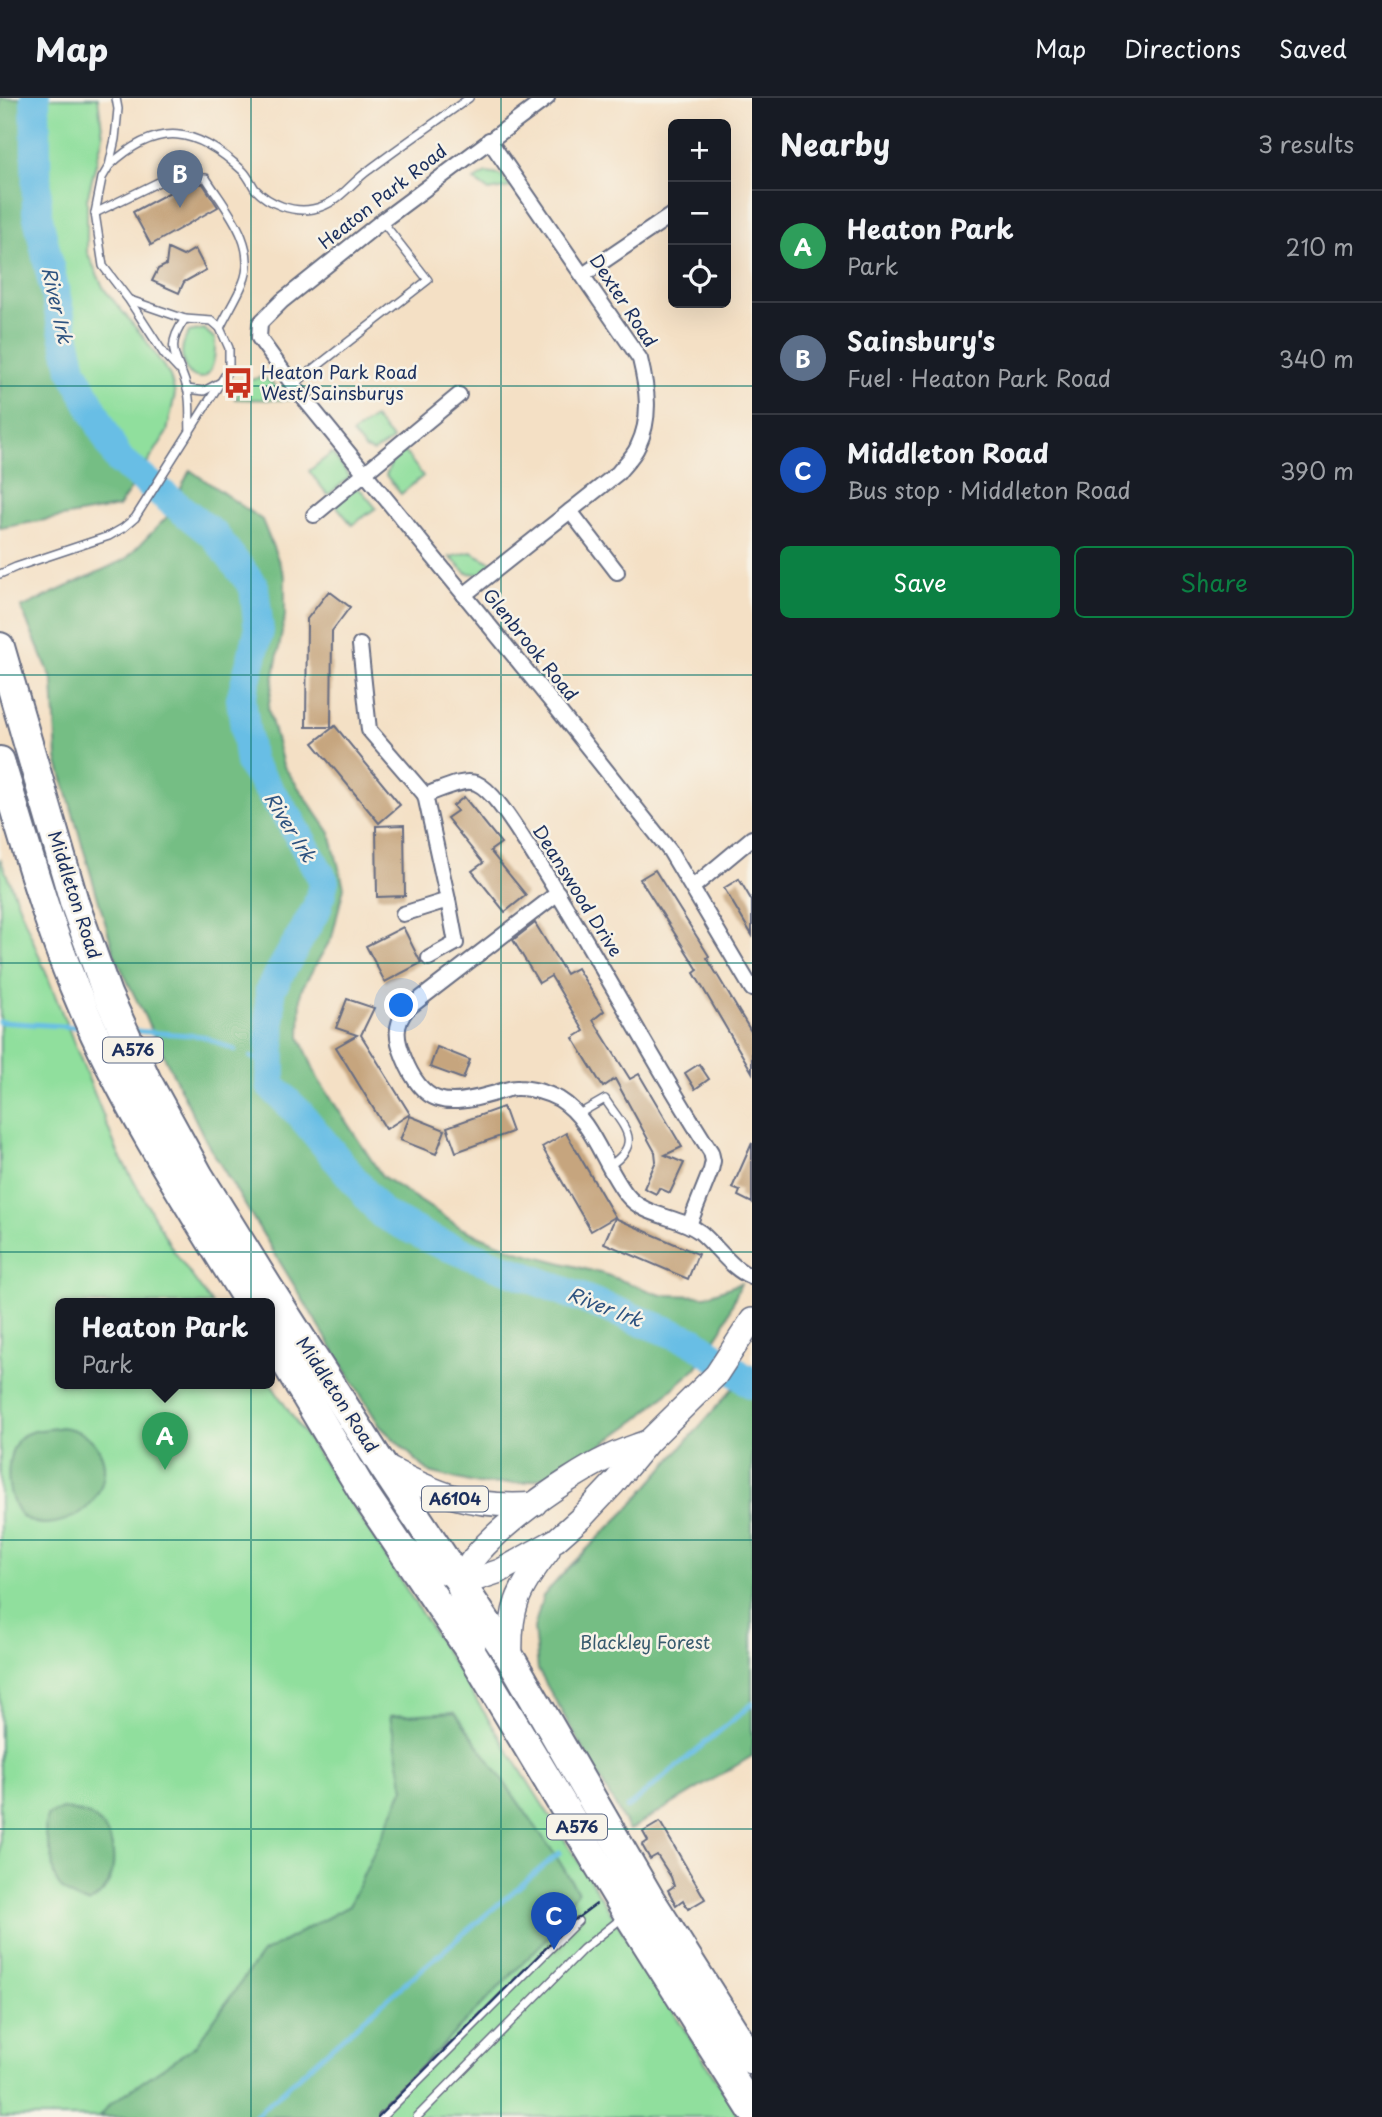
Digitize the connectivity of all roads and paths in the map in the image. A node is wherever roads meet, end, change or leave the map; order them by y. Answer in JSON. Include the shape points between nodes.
{"nodes":[{"id":1,"x":116,"y":98,"type":"edge"},
{"id":2,"x":469,"y":98,"type":"edge"},
{"id":3,"x":547,"y":98,"type":"edge"},
{"id":4,"x":489,"y":140,"type":"junction"},
{"id":5,"x":109,"y":166,"type":"junction"},
{"id":6,"x":95,"y":213,"type":"junction"},
{"id":7,"x":668,"y":217,"type":"edge"},
{"id":8,"x":382,"y":222,"type":"junction"},
{"id":9,"x":583,"y":275,"type":"junction"},
{"id":10,"x":129,"y":300,"type":"junction"},
{"id":11,"x":185,"y":319,"type":"junction"},
{"id":12,"x":220,"y":328,"type":"junction"},
{"id":13,"x":259,"y":338,"type":"joint"},
{"id":14,"x":181,"y":372,"type":"junction"},
{"id":15,"x":221,"y":382,"type":"junction"},
{"id":16,"x":293,"y":385,"type":"junction"},
{"id":17,"x":187,"y":389,"type":"junction"},
{"id":18,"x":459,"y":395,"type":"dead end"},
{"id":19,"x":190,"y":432,"type":"junction"},
{"id":20,"x":365,"y":472,"type":"junction"},
{"id":21,"x":570,"y":511,"type":"junction"},
{"id":22,"x":314,"y":515,"type":"dead end"},
{"id":23,"x":617,"y":572,"type":"dead end"},
{"id":24,"x":0,"y":574,"type":"edge"},
{"id":25,"x":464,"y":595,"type":"junction"},
{"id":26,"x":360,"y":645,"type":"dead end"},
{"id":27,"x":0,"y":647,"type":"edge"},
{"id":28,"x":0,"y":761,"type":"edge"},
{"id":29,"x":425,"y":795,"type":"junction"},
{"id":30,"x":752,"y":838,"type":"edge"},
{"id":31,"x":693,"y":887,"type":"junction"},
{"id":32,"x":558,"y":893,"type":"junction"},
{"id":33,"x":448,"y":900,"type":"junction"},
{"id":34,"x":403,"y":914,"type":"dead end"},
{"id":35,"x":429,"y":958,"type":"dead end"},
{"id":36,"x":752,"y":989,"type":"edge"},
{"id":37,"x":576,"y":1115,"type":"junction"},
{"id":38,"x":608,"y":1166,"type":"junction"},
{"id":39,"x":689,"y":1225,"type":"junction"},
{"id":40,"x":752,"y":1278,"type":"edge"},
{"id":41,"x":246,"y":1298,"type":"edge"},
{"id":42,"x":752,"y":1320,"type":"edge"},
{"id":43,"x":275,"y":1344,"type":"edge"},
{"id":44,"x":649,"y":1441,"type":"junction"},
{"id":45,"x":382,"y":1465,"type":"junction"},
{"id":46,"x":536,"y":1504,"type":"junction"},
{"id":47,"x":556,"y":1540,"type":"junction"},
{"id":48,"x":400,"y":1547,"type":"junction"},
{"id":49,"x":460,"y":1580,"type":"junction"},
{"id":50,"x":474,"y":1657,"type":"junction"},
{"id":51,"x":510,"y":1659,"type":"junction"},
{"id":52,"x":639,"y":1907,"type":"junction"},
{"id":53,"x":578,"y":1921,"type":"dead end"},
{"id":54,"x":752,"y":2060,"type":"edge"},
{"id":55,"x":752,"y":2110,"type":"edge"},
{"id":56,"x":382,"y":2117,"type":"edge"},
{"id":57,"x":417,"y":2117,"type":"edge"}],
"edges":[{"from":1,"to":5,"type":"lane"},
{"from":2,"to":5,"type":"lane","via":[[366,172],[340,198],[316,209],[303,211],[268,200],[245,173],[206,142],[181,134],[139,143]]},
{"from":3,"to":4,"type":"street","name":"Heaton Park Road"},
{"from":4,"to":8,"type":"street","name":"Heaton Park Road"},
{"from":4,"to":9,"type":"street","name":"Dexter Road"},
{"from":5,"to":6,"type":"lane"},
{"from":6,"to":10,"type":"lane","via":[[103,266]]},
{"from":6,"to":12,"type":"lane","via":[[167,177],[206,178],[239,228],[248,258],[244,281]]},
{"from":7,"to":9,"type":"street"},
{"from":8,"to":13,"type":"street","name":"Heaton Park Road","via":[[282,301],[260,323]]},
{"from":8,"to":16,"type":"lane","via":[[428,279]]},
{"from":9,"to":21,"type":"street","name":"Dexter Road","via":[[640,359],[647,418],[638,448],[618,473]]},
{"from":10,"to":11,"type":"lane"},
{"from":10,"to":14,"type":"lane"},
{"from":11,"to":12,"type":"lane","via":[[212,321]]},
{"from":11,"to":14,"type":"lane","via":[[173,335]]},
{"from":12,"to":15,"type":"lane","via":[[229,348],[229,369]]},
{"from":13,"to":16,"type":"street","name":"Glenbrook Road"},
{"from":14,"to":17,"type":"lane"},
{"from":15,"to":17,"type":"lane","via":[[204,391]]},
{"from":15,"to":19,"type":"lane"},
{"from":16,"to":20,"type":"street","name":"Glenbrook Road"},
{"from":17,"to":19,"type":"lane"},
{"from":18,"to":20,"type":"street"},
{"from":19,"to":24,"type":"lane","via":[[135,518],[123,528]]},
{"from":20,"to":22,"type":"street"},
{"from":20,"to":25,"type":"street","name":"Glenbrook Road"},
{"from":21,"to":23,"type":"street"},
{"from":21,"to":25,"type":"street","name":"Dexter Road"},
{"from":25,"to":31,"type":"street","name":"Glenbrook Road","via":[[670,851]]},
{"from":26,"to":29,"type":"street","via":[[369,730]]},
{"from":27,"to":45,"type":"highway","name":"Middleton Road","number":"A576","via":[[75,905],[107,994],[147,1081],[206,1187]]},
{"from":28,"to":41,"type":"highway","name":"Middleton Road","number":"A576","via":[[46,911],[81,1004],[132,1105]]},
{"from":29,"to":32,"type":"street","name":"Deanswood Drive","via":[[467,781],[483,787]]},
{"from":29,"to":33,"type":"street"},
{"from":30,"to":31,"type":"street"},
{"from":31,"to":36,"type":"street","name":"Glenbrook Road"},
{"from":32,"to":37,"type":"street","via":[[419,998],[401,1017],[397,1031],[410,1074],[432,1098],[453,1103],[516,1087],[557,1099]]},
{"from":32,"to":39,"type":"street","name":"Deanswood Drive","via":[[711,1152],[711,1170]]},
{"from":33,"to":34,"type":"street"},
{"from":33,"to":35,"type":"street","via":[[456,943]]},
{"from":37,"to":38,"type":"street"},
{"from":37,"to":38,"type":"lane","via":[[605,1099],[628,1135],[629,1146],[622,1157]]},
{"from":38,"to":39,"type":"street","via":[[637,1205]]},
{"from":39,"to":40,"type":"street"},
{"from":42,"to":44,"type":"main road","number":"A6104","via":[[716,1375]]},
{"from":43,"to":48,"type":"highway","name":"Middleton Road","number":"A576"},
{"from":44,"to":46,"type":"main road","number":"A6104","via":[[606,1458]]},
{"from":44,"to":47,"type":"main road","number":"A6104"},
{"from":45,"to":46,"type":"main road","number":"A6104","via":[[460,1500]]},
{"from":45,"to":49,"type":"highway","name":"Middleton Road","number":"A576"},
{"from":46,"to":49,"type":"main road","number":"A6104","via":[[496,1534]]},
{"from":47,"to":49,"type":"main road","number":"A6104","via":[[500,1571]]},
{"from":47,"to":51,"type":"main road","number":"A6104","via":[[515,1604]]},
{"from":48,"to":49,"type":"main road"},
{"from":48,"to":50,"type":"highway","name":"Middleton Road","number":"A576"},
{"from":49,"to":50,"type":"main road"},
{"from":49,"to":51,"type":"highway","name":"Middleton Road","number":"A576"},
{"from":50,"to":52,"type":"highway","name":"Middleton Road","number":"A576"},
{"from":51,"to":52,"type":"highway","name":"Middleton Road","number":"A576"},
{"from":52,"to":54,"type":"highway","name":"Middleton Road","number":"A576"},
{"from":52,"to":55,"type":"highway","name":"Middleton Road","number":"A576"},
{"from":52,"to":57,"type":"lane","via":[[597,1936]]},
{"from":53,"to":56,"type":"lane"}]}
